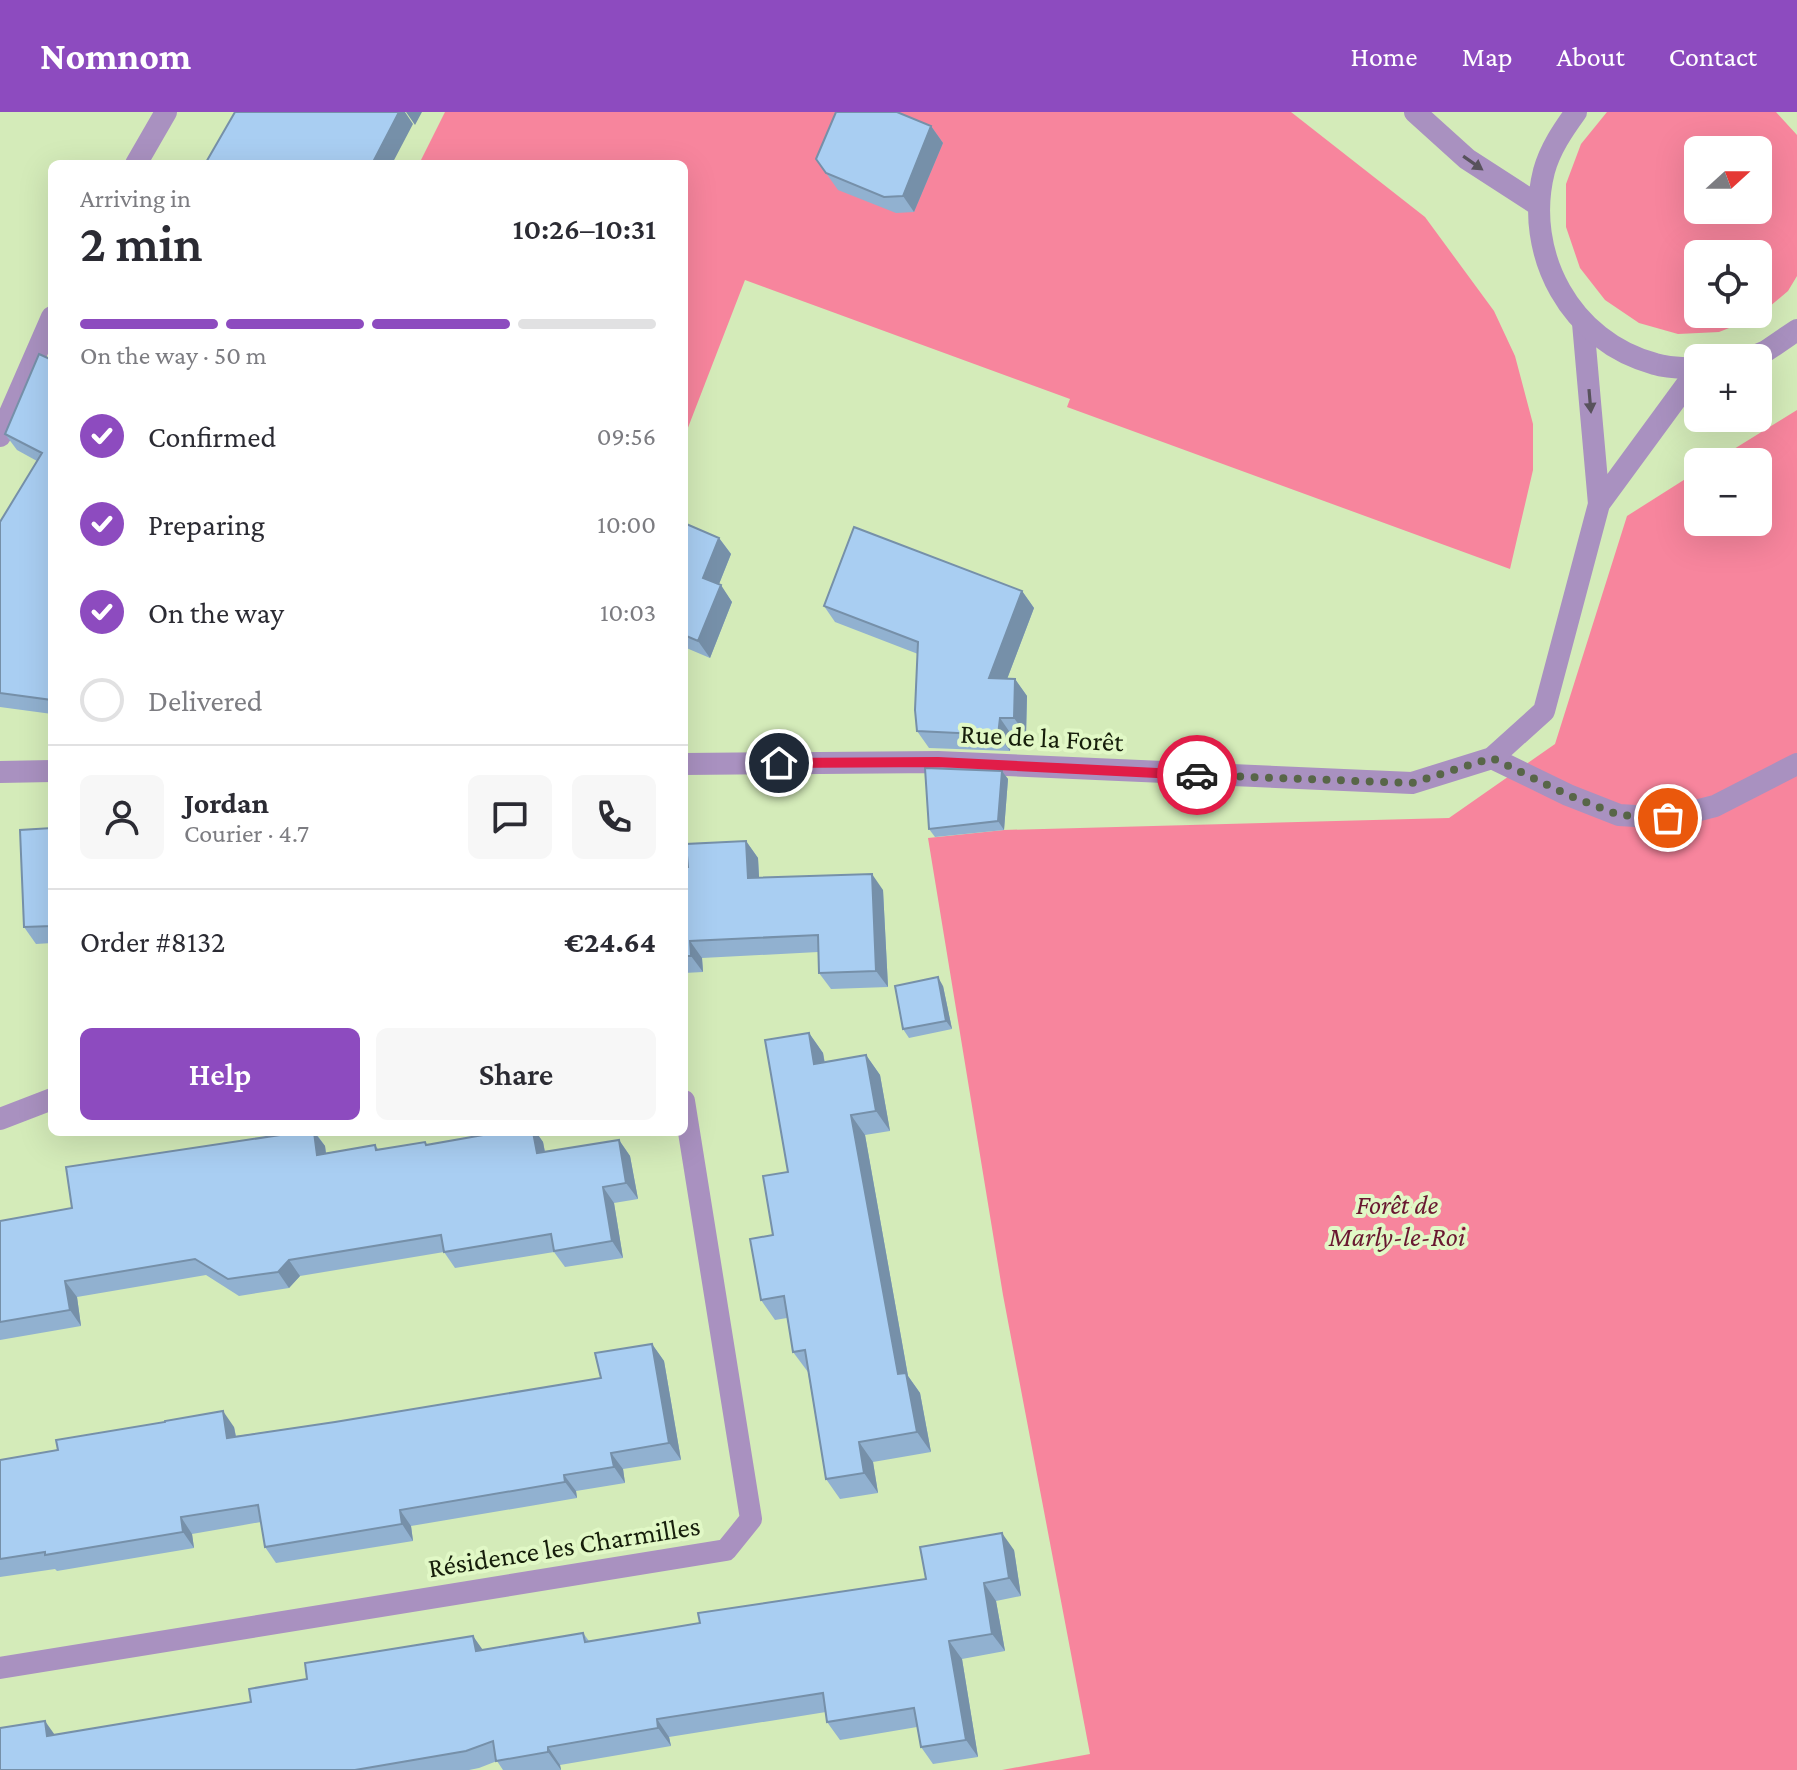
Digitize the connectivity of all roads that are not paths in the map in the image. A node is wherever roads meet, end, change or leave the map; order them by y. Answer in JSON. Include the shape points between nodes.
{"nodes":[{"id":1,"x":166,"y":112,"type":"edge"},
{"id":2,"x":1415,"y":112,"type":"edge"},
{"id":3,"x":1576,"y":112,"type":"edge"},
{"id":4,"x":138,"y":160,"type":"edge"},
{"id":5,"x":1538,"y":205,"type":"junction"},
{"id":6,"x":1583,"y":323,"type":"junction"},
{"id":7,"x":48,"y":326,"type":"edge"},
{"id":8,"x":1797,"y":330,"type":"edge"},
{"id":9,"x":1772,"y":347,"type":"edge"},
{"id":10,"x":1684,"y":368,"type":"edge"},
{"id":11,"x":1684,"y":388,"type":"edge"},
{"id":12,"x":0,"y":436,"type":"edge"},
{"id":13,"x":1599,"y":504,"type":"junction"},
{"id":14,"x":1492,"y":758,"type":"junction"},
{"id":15,"x":688,"y":764,"type":"edge"},
{"id":16,"x":1797,"y":764,"type":"edge"},
{"id":17,"x":48,"y":771,"type":"edge"},
{"id":18,"x":0,"y":772,"type":"edge"},
{"id":19,"x":48,"y":1101,"type":"edge"},
{"id":20,"x":0,"y":1119,"type":"edge"},
{"id":21,"x":688,"y":1126,"type":"edge"},
{"id":22,"x":0,"y":1668,"type":"edge"}],
"edges":[{"from":1,"to":4,"type":"street"},
{"from":2,"to":5,"type":"street","one_way":true,"via":[[1467,159]]},
{"from":3,"to":5,"type":"street","via":[[1544,169]]},
{"from":5,"to":6,"type":"street","via":[[1542,248],[1557,288]]},
{"from":6,"to":10,"type":"street","via":[[1617,348],[1656,365]]},
{"from":6,"to":13,"type":"street","name":"Rue de la Forêt","one_way":true},
{"from":7,"to":12,"type":"street"},
{"from":8,"to":9,"type":"street"},
{"from":11,"to":13,"type":"street","name":"Rue de la Forêt"},
{"from":13,"to":14,"type":"street","name":"Rue de la Forêt","via":[[1544,711]]},
{"from":14,"to":15,"type":"street","name":"Rue de la Forêt","via":[[1412,783],[938,762]]},
{"from":14,"to":16,"type":"street","via":[[1619,815],[1668,818],[1715,806]]},
{"from":17,"to":18,"type":"street"},
{"from":19,"to":20,"type":"street"},
{"from":21,"to":22,"type":"street","name":"Résidence les Charmilles","via":[[751,1519],[726,1550]]}]}
